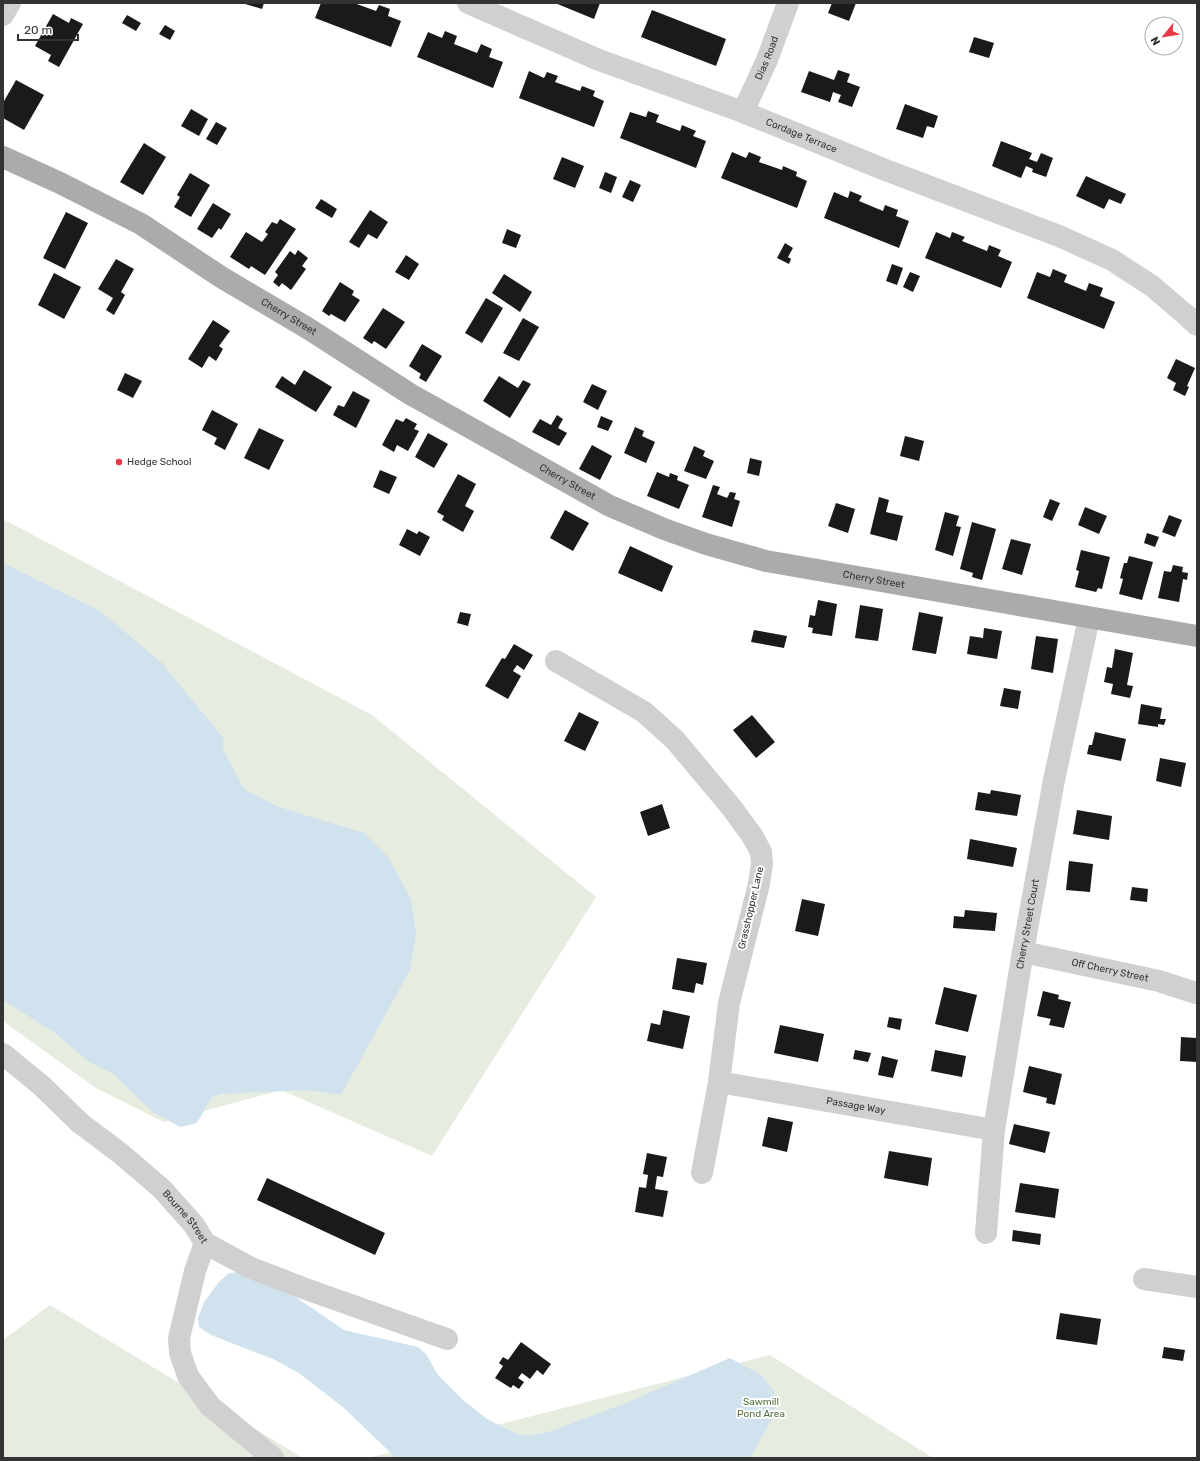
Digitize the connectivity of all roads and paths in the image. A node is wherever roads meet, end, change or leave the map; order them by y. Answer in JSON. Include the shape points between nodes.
{"nodes":[{"id":1,"x":10,"y":3,"type":"edge"},
{"id":2,"x":468,"y":3,"type":"edge"},
{"id":3,"x":788,"y":3,"type":"edge"},
{"id":4,"x":3,"y":15,"type":"edge"},
{"id":5,"x":742,"y":112,"type":"junction"},
{"id":6,"x":3,"y":157,"type":"edge"},
{"id":7,"x":1197,"y":325,"type":"edge"},
{"id":8,"x":1089,"y":618,"type":"junction"},
{"id":9,"x":1197,"y":636,"type":"edge"},
{"id":10,"x":556,"y":661,"type":"dead end"},
{"id":11,"x":1023,"y":952,"type":"junction"},
{"id":12,"x":1196,"y":993,"type":"dead end"},
{"id":13,"x":3,"y":1054,"type":"edge"},
{"id":14,"x":719,"y":1082,"type":"junction"},
{"id":15,"x":994,"y":1130,"type":"junction"},
{"id":16,"x":702,"y":1173,"type":"dead end"},
{"id":17,"x":986,"y":1233,"type":"dead end"},
{"id":18,"x":205,"y":1243,"type":"junction"},
{"id":19,"x":1144,"y":1279,"type":"dead end"},
{"id":20,"x":1197,"y":1287,"type":"edge"},
{"id":21,"x":447,"y":1339,"type":"dead end"},
{"id":22,"x":273,"y":1458,"type":"edge"}],
"edges":[{"from":1,"to":4,"type":"street"},
{"from":2,"to":5,"type":"street","name":"Cordage Terrace","via":[[599,60]]},
{"from":3,"to":5,"type":"street","name":"Dias Road","via":[[767,60]]},
{"from":5,"to":7,"type":"street","name":"Cordage Terrace","via":[[1059,236],[1112,260],[1152,286]]},
{"from":6,"to":8,"type":"main road","name":"Cherry Street","via":[[141,224],[221,277],[410,394],[610,506],[664,529],[766,561]]},
{"from":8,"to":9,"type":"main road","name":"Cherry Street"},
{"from":8,"to":11,"type":"street","name":"Cherry Street Court","via":[[1054,780]]},
{"from":10,"to":14,"type":"street","name":"Grasshopper Lane","via":[[644,712],[675,740],[732,808],[760,852],[762,864],[759,884],[729,1003]]},
{"from":11,"to":12,"type":"street","name":"Off Cherry Street","via":[[1159,981]]},
{"from":11,"to":15,"type":"street","name":"Cherry Street Court"},
{"from":13,"to":18,"type":"street","name":"Bourne Street","via":[[42,1086],[80,1123],[162,1189],[194,1225]]},
{"from":14,"to":15,"type":"street","name":"Passage Way"},
{"from":14,"to":16,"type":"street","name":"Grasshopper Lane"},
{"from":15,"to":17,"type":"street","name":"Cherry Street Court"},
{"from":18,"to":21,"type":"street","name":"Bourne Street","via":[[249,1267]]},
{"from":18,"to":22,"type":"street","via":[[195,1271],[179,1338],[180,1353],[188,1376],[210,1406]]},
{"from":19,"to":20,"type":"street"}]}
